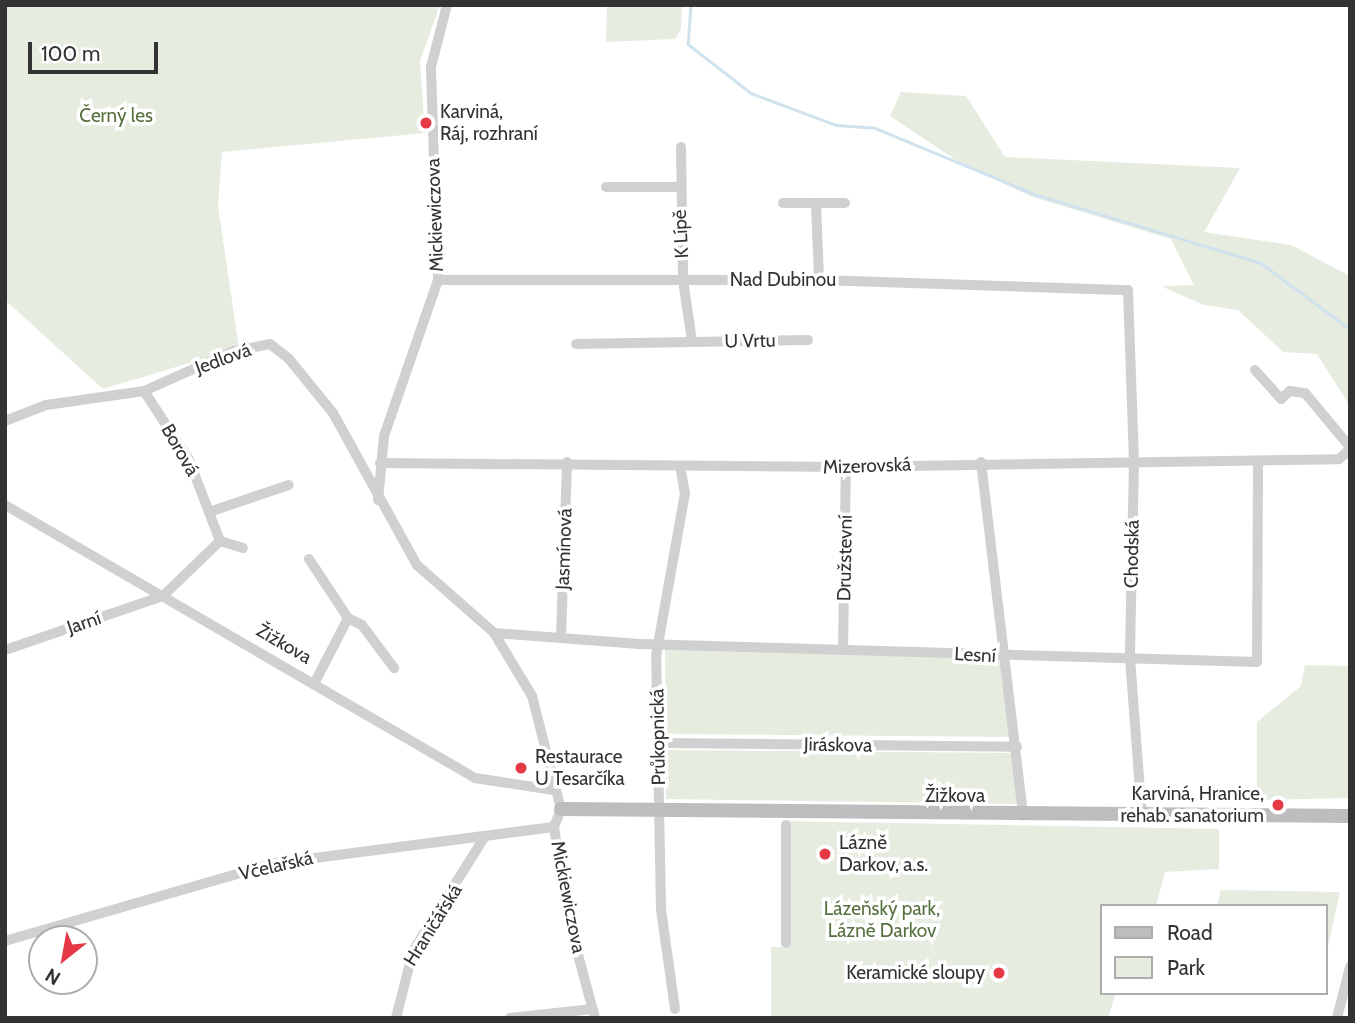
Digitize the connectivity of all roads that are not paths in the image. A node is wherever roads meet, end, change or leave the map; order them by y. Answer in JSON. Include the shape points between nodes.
{"nodes":[{"id":1,"x":447,"y":5,"type":"edge"},
{"id":2,"x":681,"y":147,"type":"dead end"},
{"id":3,"x":606,"y":187,"type":"dead end"},
{"id":4,"x":678,"y":187,"type":"junction"},
{"id":5,"x":783,"y":203,"type":"dead end"},
{"id":6,"x":845,"y":203,"type":"dead end"},
{"id":7,"x":816,"y":204,"type":"junction"},
{"id":8,"x":438,"y":280,"type":"junction"},
{"id":9,"x":683,"y":280,"type":"junction"},
{"id":10,"x":819,"y":280,"type":"junction"},
{"id":11,"x":1128,"y":290,"type":"joint"},
{"id":12,"x":808,"y":340,"type":"dead end"},
{"id":13,"x":692,"y":341,"type":"junction"},
{"id":14,"x":576,"y":344,"type":"dead end"},
{"id":15,"x":1255,"y":370,"type":"dead end"},
{"id":16,"x":144,"y":391,"type":"junction"},
{"id":17,"x":5,"y":421,"type":"edge"},
{"id":18,"x":1350,"y":448,"type":"edge"},
{"id":19,"x":1134,"y":461,"type":"junction"},
{"id":20,"x":1258,"y":461,"type":"junction"},
{"id":21,"x":567,"y":462,"type":"junction"},
{"id":22,"x":981,"y":462,"type":"junction"},
{"id":23,"x":380,"y":463,"type":"junction"},
{"id":24,"x":680,"y":467,"type":"junction"},
{"id":25,"x":846,"y":467,"type":"junction"},
{"id":26,"x":289,"y":485,"type":"dead end"},
{"id":27,"x":378,"y":501,"type":"junction"},
{"id":28,"x":6,"y":506,"type":"edge"},
{"id":29,"x":212,"y":511,"type":"junction"},
{"id":30,"x":220,"y":541,"type":"junction"},
{"id":31,"x":243,"y":548,"type":"dead end"},
{"id":32,"x":309,"y":559,"type":"dead end"},
{"id":33,"x":163,"y":596,"type":"junction"},
{"id":34,"x":348,"y":618,"type":"junction"},
{"id":35,"x":494,"y":633,"type":"junction"},
{"id":36,"x":561,"y":637,"type":"junction"},
{"id":37,"x":657,"y":644,"type":"junction"},
{"id":38,"x":844,"y":649,"type":"junction"},
{"id":39,"x":5,"y":650,"type":"edge"},
{"id":40,"x":1007,"y":657,"type":"junction"},
{"id":41,"x":1130,"y":658,"type":"junction"},
{"id":42,"x":394,"y":668,"type":"dead end"},
{"id":43,"x":314,"y":684,"type":"junction"},
{"id":44,"x":659,"y":743,"type":"junction"},
{"id":45,"x":1017,"y":747,"type":"junction"},
{"id":46,"x":552,"y":790,"type":"junction"},
{"id":47,"x":561,"y":809,"type":"junction"},
{"id":48,"x":660,"y":813,"type":"junction"},
{"id":49,"x":1023,"y":816,"type":"junction"},
{"id":50,"x":1350,"y":816,"type":"edge"},
{"id":51,"x":1142,"y":818,"type":"junction"},
{"id":52,"x":786,"y":825,"type":"dead end"},
{"id":53,"x":554,"y":827,"type":"junction"},
{"id":54,"x":485,"y":836,"type":"junction"},
{"id":55,"x":5,"y":941,"type":"edge"},
{"id":56,"x":786,"y":943,"type":"dead end"},
{"id":57,"x":1350,"y":967,"type":"edge"},
{"id":58,"x":675,"y":1009,"type":"dead end"},
{"id":59,"x":594,"y":1013,"type":"edge"},
{"id":60,"x":396,"y":1018,"type":"edge"},
{"id":61,"x":510,"y":1018,"type":"edge"},
{"id":62,"x":1337,"y":1018,"type":"edge"}],
"edges":[{"from":1,"to":8,"type":"street","name":"Mickiewiczova","via":[[431,67]]},
{"from":2,"to":4,"type":"street","name":"K Lípě"},
{"from":3,"to":4,"type":"street","name":"K Lípě"},
{"from":4,"to":9,"type":"street","name":"K Lípě"},
{"from":5,"to":7,"type":"street"},
{"from":6,"to":7,"type":"street"},
{"from":7,"to":10,"type":"street"},
{"from":8,"to":9,"type":"street","name":"Nad Dubinou"},
{"from":8,"to":23,"type":"street","name":"Mickiewiczova"},
{"from":9,"to":10,"type":"street","name":"Nad Dubinou"},
{"from":9,"to":13,"type":"street"},
{"from":10,"to":11,"type":"street","name":"Nad Dubinou"},
{"from":11,"to":19,"type":"street","name":"Chodská"},
{"from":12,"to":13,"type":"street","name":"U Vrtu"},
{"from":13,"to":14,"type":"street","name":"U Vrtu"},
{"from":15,"to":18,"type":"street","name":"Mizerovská","via":[[1281,399],[1290,391],[1305,393]]},
{"from":16,"to":17,"type":"street","name":"Jedlová","via":[[46,405]]},
{"from":16,"to":27,"type":"street","name":"Jedlová","via":[[234,351],[270,344],[312,383]]},
{"from":16,"to":29,"type":"street","name":"Borová","via":[[189,460]]},
{"from":18,"to":20,"type":"street","name":"Mizerovská","via":[[1339,459]]},
{"from":19,"to":20,"type":"street","name":"Mizerovská"},
{"from":19,"to":22,"type":"street","name":"Mizerovská"},
{"from":19,"to":41,"type":"street","name":"Chodská"},
{"from":20,"to":41,"type":"street","name":"Lesní","via":[[1257,662]]},
{"from":21,"to":23,"type":"street","name":"Mizerovská"},
{"from":21,"to":24,"type":"street","name":"Mizerovská"},
{"from":21,"to":36,"type":"street","name":"Jasmínová"},
{"from":22,"to":25,"type":"street","name":"Mizerovská"},
{"from":22,"to":40,"type":"street"},
{"from":23,"to":27,"type":"street","name":"Mickiewiczova"},
{"from":24,"to":25,"type":"street","name":"Mizerovská"},
{"from":24,"to":37,"type":"street","name":"Průkopnická","via":[[685,494]]},
{"from":25,"to":38,"type":"street","name":"Družstevní"},
{"from":26,"to":29,"type":"street"},
{"from":27,"to":35,"type":"street","via":[[417,565]]},
{"from":28,"to":33,"type":"street","name":"Žižkova"},
{"from":29,"to":30,"type":"street","name":"Borová"},
{"from":30,"to":31,"type":"street"},
{"from":30,"to":33,"type":"street"},
{"from":32,"to":34,"type":"street"},
{"from":33,"to":39,"type":"street","name":"Jarní"},
{"from":33,"to":43,"type":"street","name":"Žižkova"},
{"from":34,"to":42,"type":"street","via":[[362,625]]},
{"from":34,"to":43,"type":"street"},
{"from":35,"to":36,"type":"street","name":"Lesní"},
{"from":35,"to":46,"type":"street","via":[[532,696]]},
{"from":36,"to":37,"type":"street","name":"Lesní"},
{"from":37,"to":38,"type":"street","name":"Lesní"},
{"from":37,"to":44,"type":"street","name":"Průkopnická"},
{"from":38,"to":40,"type":"street","name":"Lesní"},
{"from":40,"to":41,"type":"street","name":"Lesní"},
{"from":40,"to":45,"type":"street"},
{"from":41,"to":51,"type":"street","name":"Chodská"},
{"from":43,"to":46,"type":"street","name":"Žižkova","via":[[475,778]]},
{"from":44,"to":45,"type":"street","name":"Jiráskova"},
{"from":44,"to":48,"type":"street","name":"Průkopnická"},
{"from":45,"to":49,"type":"street"},
{"from":46,"to":47,"type":"street"},
{"from":47,"to":48,"type":"street","name":"Žižkova"},
{"from":47,"to":53,"type":"street","name":"Mickiewiczova"},
{"from":48,"to":49,"type":"street","name":"Žižkova"},
{"from":48,"to":58,"type":"street","name":"Průkopnická","via":[[661,909]]},
{"from":49,"to":51,"type":"street","name":"Žižkova"},
{"from":50,"to":51,"type":"street","name":"Žižkova"},
{"from":52,"to":56,"type":"street"},
{"from":53,"to":54,"type":"street","name":"Včelařská"},
{"from":53,"to":59,"type":"street","name":"Mickiewiczova","via":[[568,916]]},
{"from":54,"to":55,"type":"street","name":"Včelařská","via":[[276,863]]},
{"from":54,"to":60,"type":"street","name":"Hraničářská","via":[[414,951]]},
{"from":57,"to":62,"type":"street"},
{"from":59,"to":61,"type":"street"}]}
